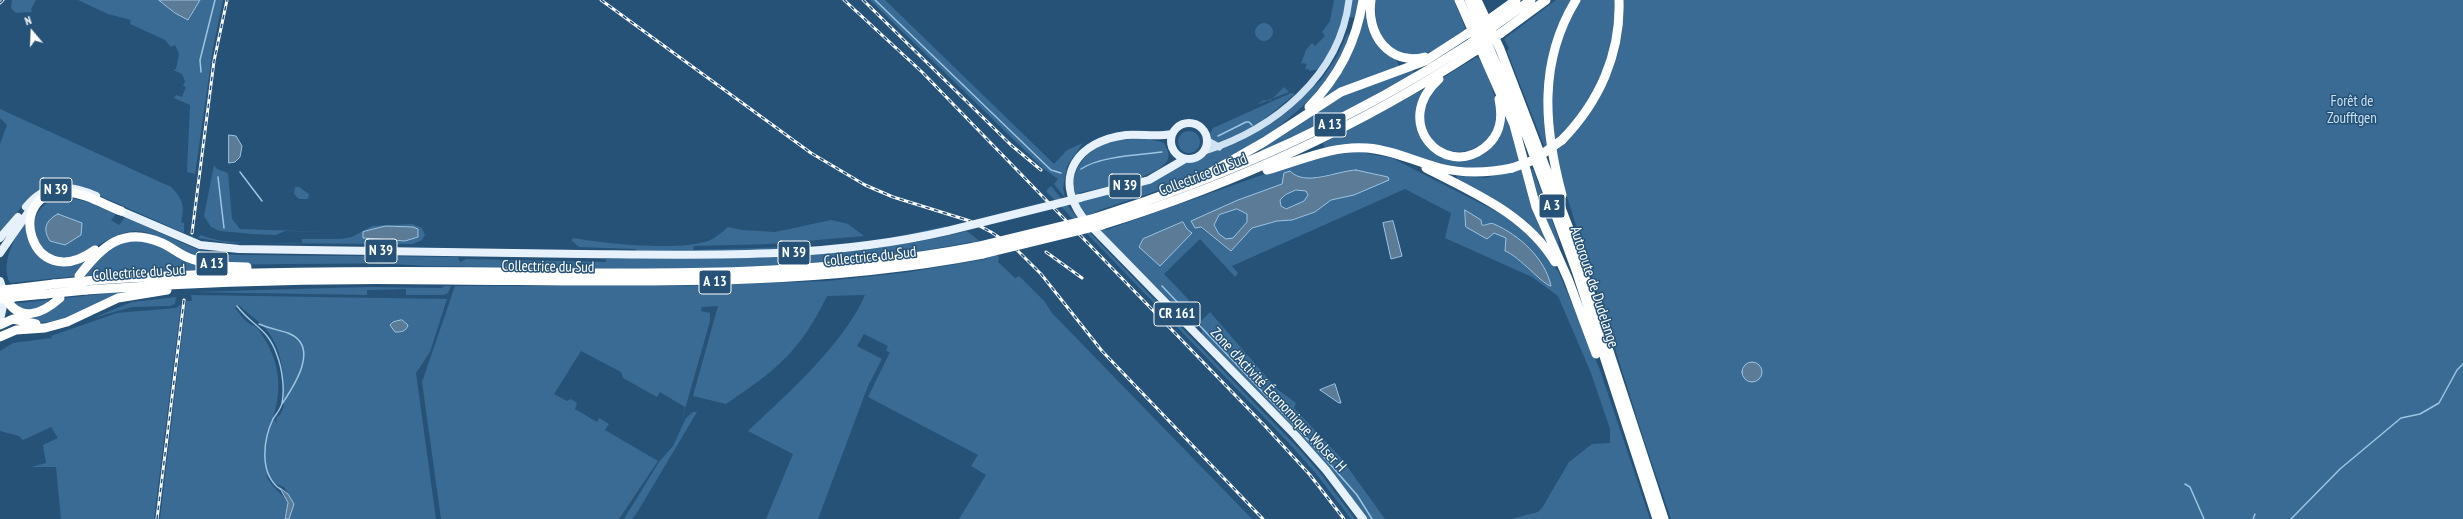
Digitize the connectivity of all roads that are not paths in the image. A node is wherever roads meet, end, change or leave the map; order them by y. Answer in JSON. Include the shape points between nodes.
{"nodes":[{"id":1,"x":1350,"y":0,"type":"edge"},
{"id":2,"x":1363,"y":0,"type":"edge"},
{"id":3,"x":1371,"y":0,"type":"edge"},
{"id":4,"x":1477,"y":0,"type":"edge"},
{"id":5,"x":1482,"y":0,"type":"edge"},
{"id":6,"x":1516,"y":0,"type":"edge"},
{"id":7,"x":1531,"y":0,"type":"edge"},
{"id":8,"x":1546,"y":0,"type":"edge"},
{"id":9,"x":1576,"y":0,"type":"edge"},
{"id":10,"x":1619,"y":0,"type":"edge"},
{"id":11,"x":1462,"y":1,"type":"edge"},
{"id":12,"x":1496,"y":20,"type":"junction"},
{"id":13,"x":1469,"y":38,"type":"junction"},
{"id":14,"x":1500,"y":50,"type":"junction"},
{"id":15,"x":1441,"y":51,"type":"junction"},
{"id":16,"x":1454,"y":65,"type":"junction"},
{"id":17,"x":1496,"y":84,"type":"junction"},
{"id":18,"x":1290,"y":125,"type":"junction"},
{"id":19,"x":1172,"y":134,"type":"junction"},
{"id":20,"x":1149,"y":136,"type":"junction"},
{"id":21,"x":1208,"y":142,"type":"junction"},
{"id":22,"x":1219,"y":147,"type":"junction"},
{"id":23,"x":1173,"y":149,"type":"junction"},
{"id":24,"x":1205,"y":151,"type":"junction"},
{"id":25,"x":1409,"y":158,"type":"junction"},
{"id":26,"x":1185,"y":159,"type":"junction"},
{"id":27,"x":1167,"y":170,"type":"junction"},
{"id":28,"x":1229,"y":181,"type":"junction"},
{"id":29,"x":1179,"y":190,"type":"junction"},
{"id":30,"x":121,"y":211,"type":"junction"},
{"id":31,"x":136,"y":217,"type":"junction"},
{"id":32,"x":1568,"y":226,"type":"junction"},
{"id":33,"x":0,"y":238,"type":"edge"},
{"id":34,"x":164,"y":244,"type":"junction"},
{"id":35,"x":0,"y":253,"type":"edge"},
{"id":36,"x":366,"y":270,"type":"junction"},
{"id":37,"x":451,"y":275,"type":"junction"},
{"id":38,"x":79,"y":276,"type":"dead end"},
{"id":39,"x":463,"y":276,"type":"junction"},
{"id":40,"x":0,"y":281,"type":"edge"},
{"id":41,"x":232,"y":283,"type":"junction"},
{"id":42,"x":14,"y":293,"type":"junction"},
{"id":43,"x":2,"y":298,"type":"edge"},
{"id":44,"x":60,"y":298,"type":"dead end"},
{"id":45,"x":1576,"y":302,"type":"junction"},
{"id":46,"x":0,"y":320,"type":"edge"},
{"id":47,"x":0,"y":325,"type":"edge"},
{"id":48,"x":58,"y":325,"type":"junction"},
{"id":49,"x":0,"y":337,"type":"edge"},
{"id":50,"x":1622,"y":417,"type":"junction"},
{"id":51,"x":1363,"y":519,"type":"edge"},
{"id":52,"x":1657,"y":519,"type":"edge"},
{"id":53,"x":1664,"y":519,"type":"edge"}],
"edges":[{"from":1,"to":22,"type":"main road","via":[[1339,42],[1328,63],[1314,80],[1274,117],[1238,139]]},
{"from":2,"to":18,"type":"highway","via":[[1354,42],[1344,63],[1320,96]]},
{"from":3,"to":15,"type":"highway","number":"A 13","via":[[1372,27],[1389,52],[1404,59],[1413,59]]},
{"from":4,"to":14,"type":"highway","name":"Autoroute de Dudelange","number":"A 3"},
{"from":5,"to":14,"type":"highway","number":"A 3"},
{"from":6,"to":12,"type":"highway","number":"A 13"},
{"from":7,"to":12,"type":"highway","number":"A 13"},
{"from":8,"to":16,"type":"highway","name":"Collectrice du Sud","number":"A 13","bridge":true},
{"from":9,"to":32,"type":"highway","number":"A 3","via":[[1554,52],[1547,105],[1552,155]]},
{"from":10,"to":25,"type":"highway","number":"A 3","bridge":true,"via":[[1616,42],[1606,76],[1586,113],[1562,140],[1534,160],[1512,168],[1470,173],[1439,168]]},
{"from":11,"to":17,"type":"highway","number":"A 3"},
{"from":11,"to":50,"type":"highway","name":"Autoroute de Dudelange","number":"A 3","via":[[1527,137],[1577,273]]},
{"from":12,"to":13,"type":"highway","name":"Collectrice du Sud","number":"A 13","bridge":true},
{"from":13,"to":15,"type":"highway","number":"A 13"},
{"from":13,"to":29,"type":"highway","name":"Collectrice du Sud","number":"A 13","via":[[1384,96],[1340,120],[1254,160]]},
{"from":14,"to":32,"type":"highway","name":"Autoroute de Dudelange","number":"A 3"},
{"from":15,"to":18,"type":"highway","number":"A 13","via":[[1410,67],[1341,92]]},
{"from":16,"to":17,"type":"highway","number":"A 3","via":[[1429,87],[1420,107],[1419,119],[1425,137],[1437,150],[1445,154],[1473,154],[1489,145],[1496,136],[1502,118]]},
{"from":16,"to":28,"type":"highway","name":"Collectrice du Sud","number":"A 13","via":[[1348,126],[1299,151]]},
{"from":17,"to":45,"type":"highway","number":"A 3","via":[[1522,148],[1542,222]]},
{"from":18,"to":29,"type":"highway"},
{"from":19,"to":20,"type":"main road","name":"Zone d'Activité Économique Wolser H","number":"CR 161"},
{"from":19,"to":21,"type":"main road","number":"CR 161","via":[[1180,126],[1191,123],[1202,128]]},
{"from":19,"to":23,"type":"main road"},
{"from":20,"to":23,"type":"main road","name":"Zone d'Activité Économique Wolser H","number":"CR 161","via":[[1165,141]]},
{"from":20,"to":51,"type":"main road","name":"Zone d'Activité Économique Wolser H","number":"CR 161","via":[[1116,137],[1083,152],[1072,169],[1070,179],[1074,205],[1083,218],[1295,435],[1326,470]]},
{"from":21,"to":22,"type":"main road"},
{"from":21,"to":24,"type":"main road"},
{"from":22,"to":24,"type":"main road"},
{"from":23,"to":26,"type":"main road","number":"CR 161"},
{"from":23,"to":27,"type":"main road"},
{"from":24,"to":26,"type":"main road","via":[[1196,159]]},
{"from":25,"to":28,"type":"highway","number":"A 3","via":[[1383,150],[1348,148],[1312,155]]},
{"from":25,"to":45,"type":"highway","number":"A 3","via":[[1487,200],[1528,228],[1550,254]]},
{"from":26,"to":27,"type":"main road","number":"N 39"},
{"from":27,"to":31,"type":"main road","number":"N 39","bridge":true,"via":[[1149,180],[906,240],[837,250],[746,255],[220,249],[200,245]]},
{"from":28,"to":39,"type":"highway","name":"Collectrice du Sud","number":"A 13","bridge":true,"via":[[1102,225],[983,254],[900,268],[786,279],[678,282]]},
{"from":29,"to":39,"type":"highway","name":"Collectrice du Sud","number":"A 13","bridge":true,"via":[[1095,218],[975,247],[905,258],[781,270]]},
{"from":30,"to":31,"type":"main road","number":"N 39"},
{"from":30,"to":34,"type":"highway","number":"A 13","via":[[75,194],[56,193],[39,203],[33,210],[30,235],[41,253],[60,262],[80,259],[122,236],[146,235]]},
{"from":30,"to":35,"type":"main road","number":"N 39","via":[[79,191],[54,191],[36,202]]},
{"from":31,"to":33,"type":"main road","number":"N 39","via":[[81,189],[60,186],[48,189],[37,196]]},
{"from":32,"to":53,"type":"highway","name":"Autoroute de Dudelange","number":"A 3"},
{"from":34,"to":36,"type":"highway","number":"A 13","via":[[187,257],[215,265]]},
{"from":34,"to":38,"type":"highway","number":"A 13","via":[[145,237],[116,240],[99,251]]},
{"from":36,"to":37,"type":"highway","name":"Collectrice du Sud","number":"A 13"},
{"from":36,"to":42,"type":"highway","name":"Collectrice du Sud","number":"A 13","bridge":true,"via":[[96,280],[54,284]]},
{"from":37,"to":39,"type":"highway","name":"Collectrice du Sud","number":"A 13"},
{"from":37,"to":41,"type":"highway","name":"Collectrice du Sud","number":"A 13"},
{"from":40,"to":43,"type":"main road"},
{"from":41,"to":42,"type":"highway","name":"Collectrice du Sud","number":"A 13","bridge":true,"via":[[46,294]]},
{"from":41,"to":48,"type":"highway","number":"A 13","via":[[130,295],[101,304]]},
{"from":42,"to":43,"type":"highway","name":"Collectrice du Sud","number":"A 13","bridge":true},
{"from":43,"to":44,"type":"highway","via":[[13,310],[22,314],[39,312]]},
{"from":43,"to":46,"type":"main road"},
{"from":45,"to":50,"type":"highway","number":"A 3"},
{"from":47,"to":48,"type":"highway","number":"A 13","via":[[13,319]]},
{"from":48,"to":49,"type":"highway","number":"A 13","via":[[24,328]]},
{"from":50,"to":52,"type":"highway","name":"Autoroute de Dudelange","number":"A 3"}]}
